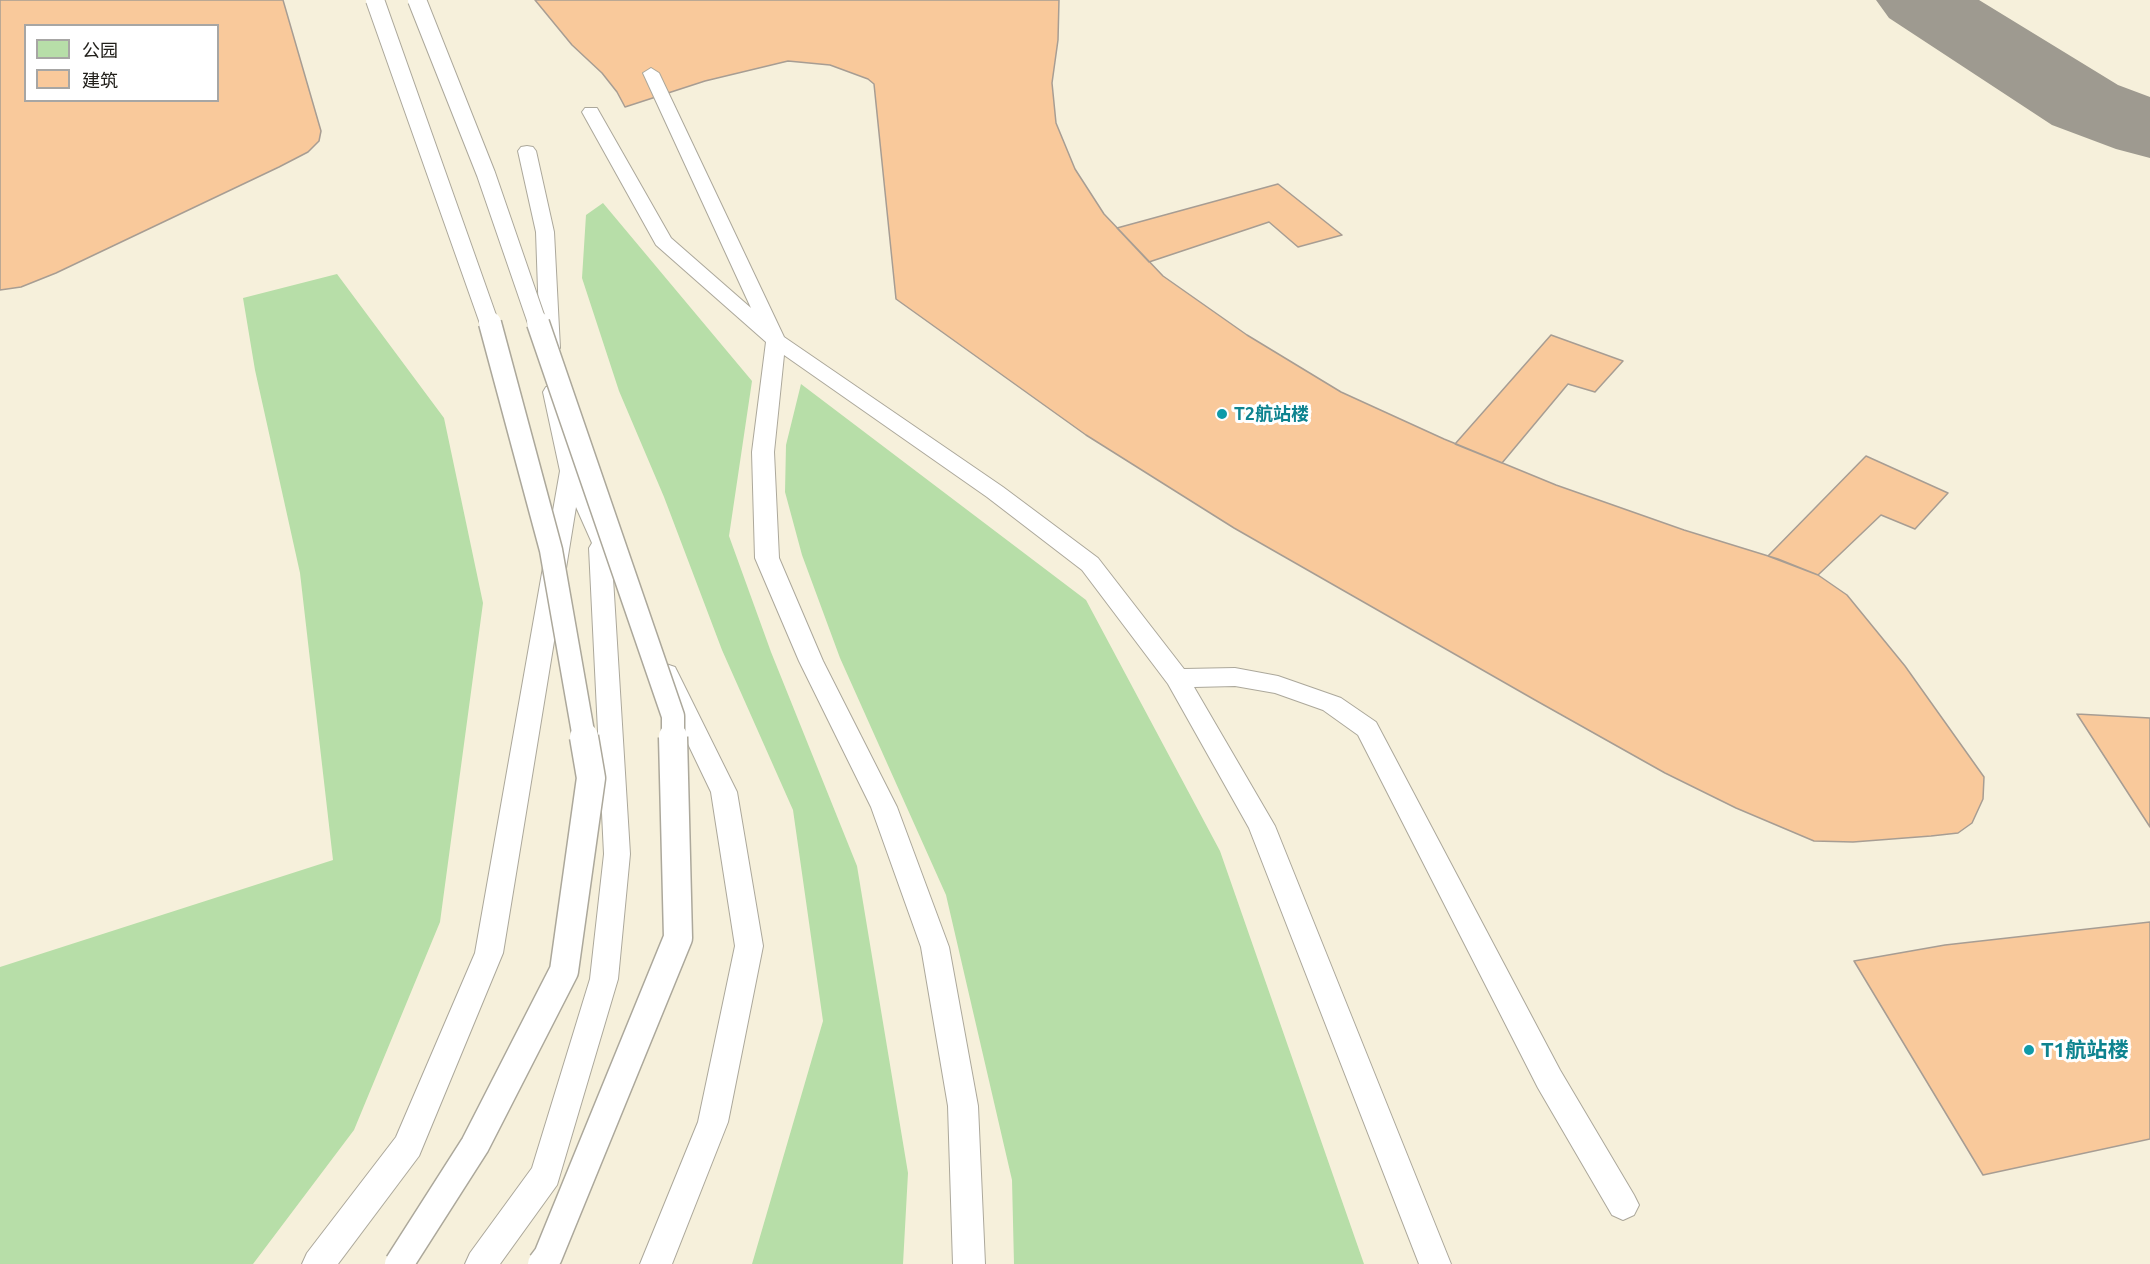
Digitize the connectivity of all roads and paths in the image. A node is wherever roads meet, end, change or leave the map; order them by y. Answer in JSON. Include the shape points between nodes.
{"nodes":[{"id":1,"x":375,"y":0,"type":"edge"},
{"id":2,"x":417,"y":0,"type":"edge"},
{"id":3,"x":651,"y":73,"type":"dead end"},
{"id":4,"x":591,"y":112,"type":"dead end"},
{"id":5,"x":527,"y":151,"type":"dead end"},
{"id":6,"x":776,"y":340,"type":"junction"},
{"id":7,"x":571,"y":471,"type":"junction"},
{"id":8,"x":599,"y":537,"type":"junction"},
{"id":9,"x":1177,"y":678,"type":"junction"},
{"id":10,"x":1623,"y":1204,"type":"dead end"},
{"id":11,"x":318,"y":1264,"type":"edge"},
{"id":12,"x":399,"y":1264,"type":"edge"},
{"id":13,"x":481,"y":1264,"type":"edge"},
{"id":14,"x":542,"y":1264,"type":"edge"},
{"id":15,"x":656,"y":1264,"type":"edge"},
{"id":16,"x":969,"y":1264,"type":"edge"},
{"id":17,"x":1435,"y":1264,"type":"edge"}],
"edges":[{"from":1,"to":12,"type":"lane","bridge":true,"via":[[489,321],[551,550],[591,778],[564,971],[474,1145]]},
{"from":2,"to":14,"type":"lane","bridge":true,"via":[[486,174],[673,716],[678,938]]},
{"from":3,"to":6,"type":"lane"},
{"from":4,"to":6,"type":"lane","via":[[663,241]]},
{"from":5,"to":7,"type":"lane","via":[[545,232],[553,391]]},
{"from":6,"to":9,"type":"lane","via":[[995,492],[1090,564]]},
{"from":6,"to":16,"type":"lane","via":[[763,452],[766,558],[811,661],[884,807],[935,947],[963,1106]]},
{"from":7,"to":8,"type":"lane"},
{"from":7,"to":11,"type":"lane","via":[[489,953],[408,1146]]},
{"from":8,"to":13,"type":"lane","via":[[617,854],[604,979],[546,1175]]},
{"from":8,"to":15,"type":"lane","via":[[724,792],[749,946],[713,1122]]},
{"from":9,"to":10,"type":"lane","via":[[1235,677],[1278,685],[1332,704],[1367,729],[1549,1079]]},
{"from":9,"to":17,"type":"lane","via":[[1262,826]]}]}
